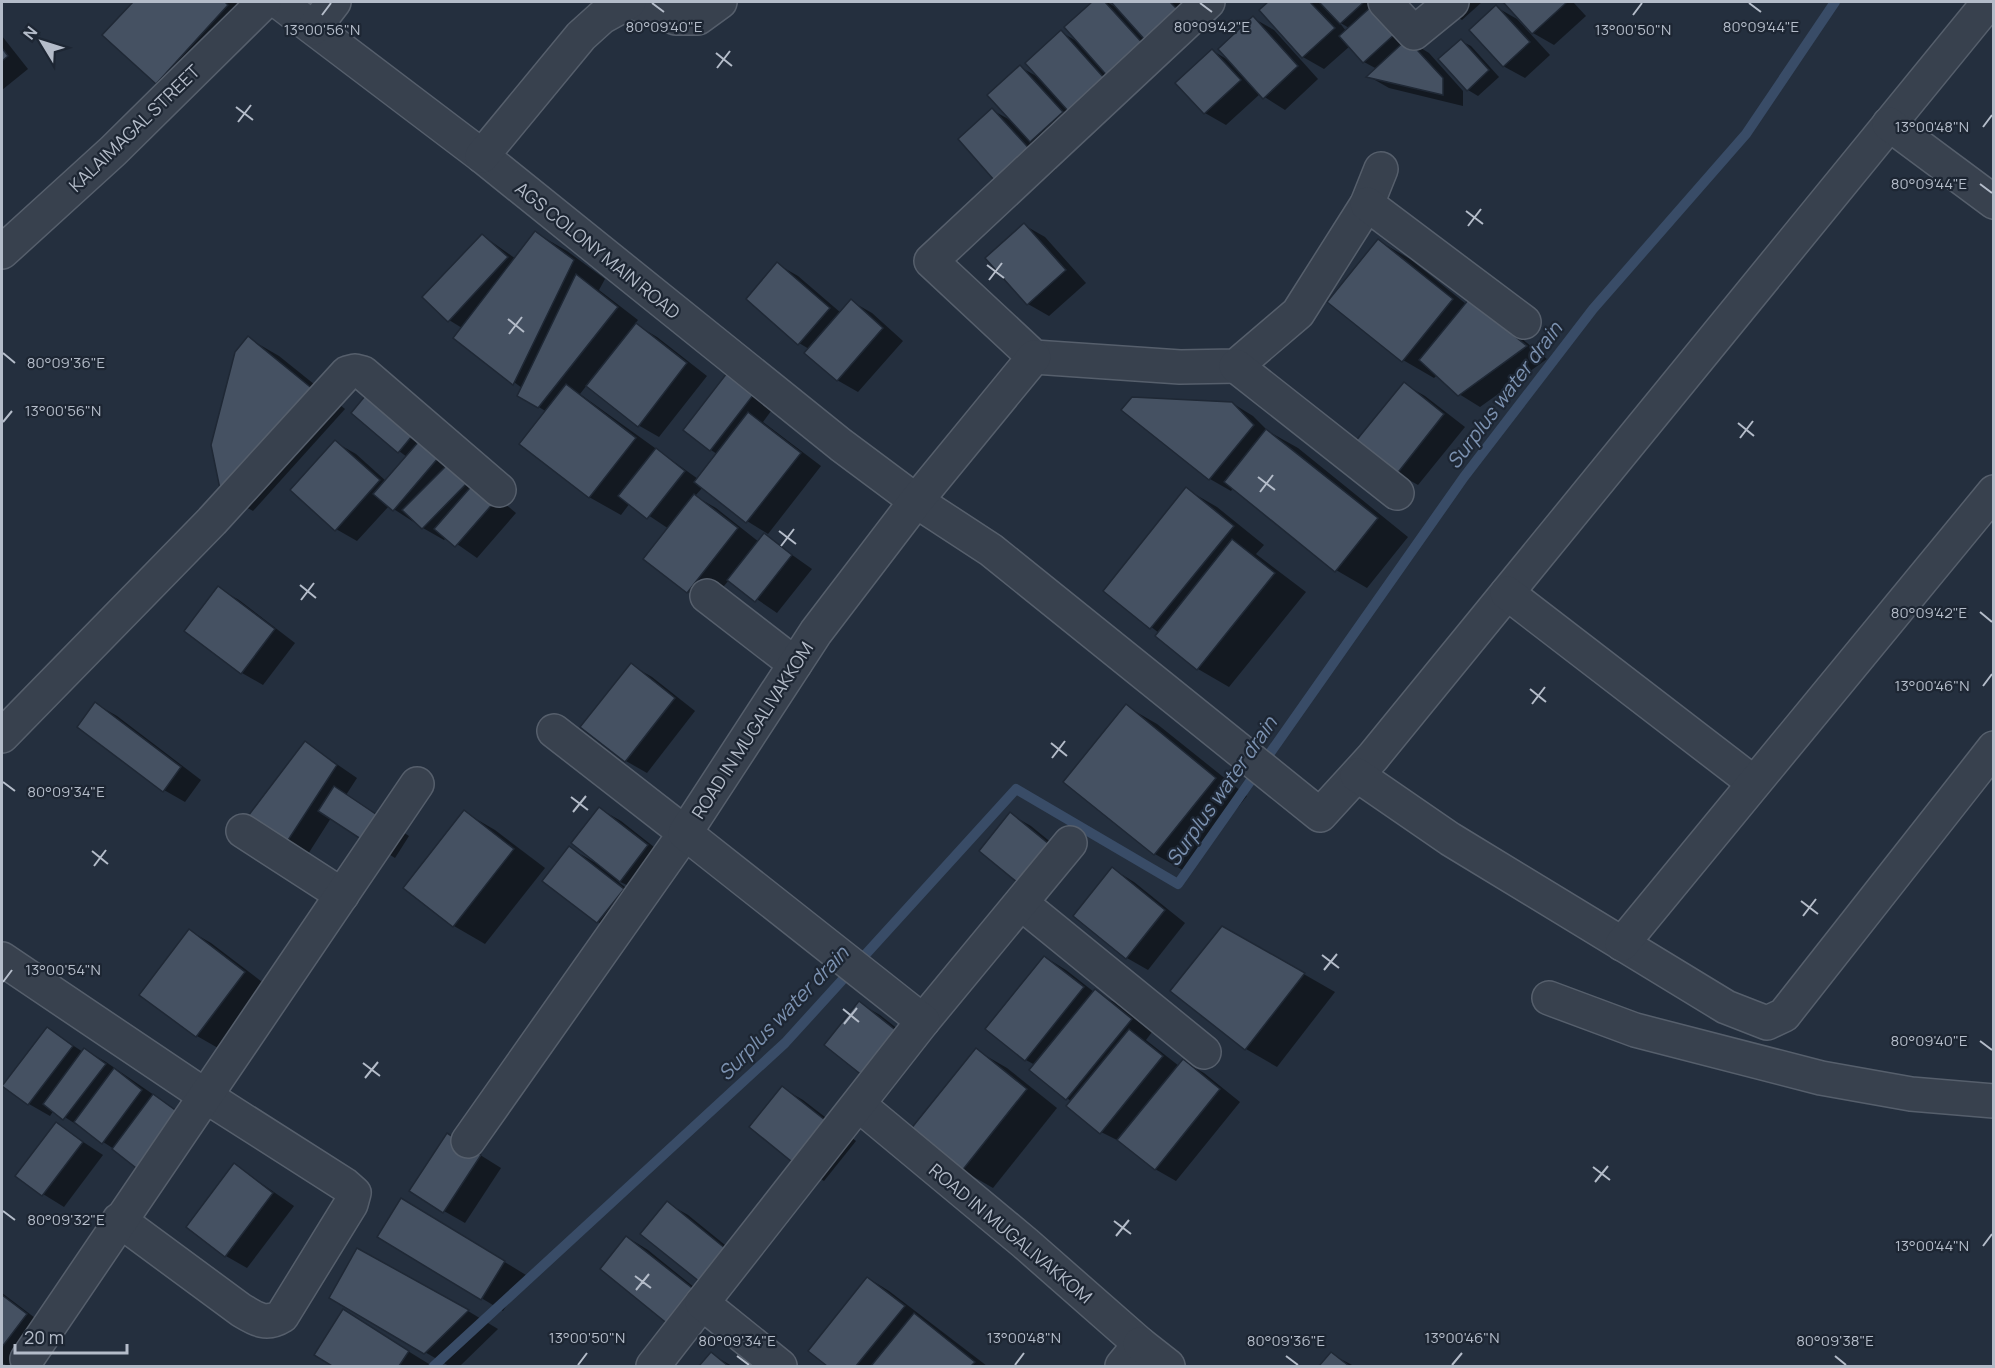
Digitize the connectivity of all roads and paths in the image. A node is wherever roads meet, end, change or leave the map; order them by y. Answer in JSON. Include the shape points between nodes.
{"nodes":[{"id":1,"x":264,"y":2,"type":"edge"},
{"id":2,"x":279,"y":2,"type":"edge"},
{"id":3,"x":334,"y":2,"type":"edge"},
{"id":4,"x":630,"y":2,"type":"edge"},
{"id":5,"x":720,"y":2,"type":"edge"},
{"id":6,"x":1208,"y":2,"type":"edge"},
{"id":7,"x":1385,"y":2,"type":"edge"},
{"id":8,"x":1452,"y":2,"type":"edge"},
{"id":9,"x":1989,"y":2,"type":"edge"},
{"id":10,"x":314,"y":28,"type":"junction"},
{"id":11,"x":1889,"y":124,"type":"junction"},
{"id":12,"x":482,"y":156,"type":"junction"},
{"id":13,"x":1381,"y":169,"type":"dead end"},
{"id":14,"x":1994,"y":201,"type":"edge"},
{"id":15,"x":1367,"y":204,"type":"junction"},
{"id":16,"x":2,"y":252,"type":"edge"},
{"id":17,"x":1524,"y":322,"type":"dead end"},
{"id":18,"x":1034,"y":357,"type":"junction"},
{"id":19,"x":1236,"y":366,"type":"junction"},
{"id":20,"x":499,"y":490,"type":"dead end"},
{"id":21,"x":1994,"y":492,"type":"edge"},
{"id":22,"x":1397,"y":493,"type":"dead end"},
{"id":23,"x":916,"y":501,"type":"junction"},
{"id":24,"x":1507,"y":593,"type":"junction"},
{"id":25,"x":707,"y":597,"type":"dead end"},
{"id":26,"x":795,"y":664,"type":"junction"},
{"id":27,"x":554,"y":731,"type":"dead end"},
{"id":28,"x":2,"y":736,"type":"edge"},
{"id":29,"x":1994,"y":748,"type":"edge"},
{"id":30,"x":1357,"y":775,"type":"junction"},
{"id":31,"x":1754,"y":783,"type":"junction"},
{"id":32,"x":417,"y":784,"type":"dead end"},
{"id":33,"x":243,"y":831,"type":"dead end"},
{"id":34,"x":685,"y":833,"type":"junction"},
{"id":35,"x":1071,"y":843,"type":"dead end"},
{"id":36,"x":342,"y":895,"type":"junction"},
{"id":37,"x":1021,"y":903,"type":"junction"},
{"id":38,"x":1622,"y":944,"type":"junction"},
{"id":39,"x":2,"y":959,"type":"edge"},
{"id":40,"x":1549,"y":998,"type":"dead end"},
{"id":41,"x":923,"y":1021,"type":"junction"},
{"id":42,"x":1204,"y":1052,"type":"dead end"},
{"id":43,"x":207,"y":1097,"type":"junction"},
{"id":44,"x":1994,"y":1101,"type":"edge"},
{"id":45,"x":859,"y":1105,"type":"junction"},
{"id":46,"x":468,"y":1141,"type":"dead end"},
{"id":47,"x":119,"y":1220,"type":"junction"},
{"id":48,"x":702,"y":1303,"type":"junction"},
{"id":49,"x":1131,"y":1355,"type":"edge"},
{"id":50,"x":27,"y":1359,"type":"dead end"},
{"id":51,"x":653,"y":1366,"type":"edge"},
{"id":52,"x":780,"y":1366,"type":"edge"},
{"id":53,"x":1168,"y":1366,"type":"edge"}],
"edges":[{"from":1,"to":16,"type":"street","name":"KALAIMAGAL STREET","via":[[113,151]]},
{"from":2,"to":10,"type":"street","name":"AGS COLONY MAIN ROAD"},
{"from":3,"to":10,"type":"street"},
{"from":4,"to":5,"type":"street","via":[[676,18],[698,18]]},
{"from":4,"to":12,"type":"street","via":[[602,17],[581,36]]},
{"from":6,"to":18,"type":"street","via":[[931,261]]},
{"from":7,"to":8,"type":"street","via":[[1414,33]]},
{"from":9,"to":11,"type":"street"},
{"from":10,"to":12,"type":"street","name":"AGS COLONY MAIN ROAD"},
{"from":11,"to":14,"type":"street"},
{"from":11,"to":24,"type":"street"},
{"from":12,"to":23,"type":"street","name":"AGS COLONY MAIN ROAD"},
{"from":13,"to":15,"type":"street"},
{"from":15,"to":17,"type":"street"},
{"from":15,"to":19,"type":"street","via":[[1298,313]]},
{"from":18,"to":19,"type":"street","via":[[1180,367]]},
{"from":18,"to":23,"type":"street","name":"ROAD IN MUGALIVAKKOM"},
{"from":19,"to":22,"type":"street"},
{"from":20,"to":28,"type":"street","via":[[363,373],[347,373],[212,521]]},
{"from":21,"to":31,"type":"street"},
{"from":23,"to":26,"type":"street","name":"ROAD IN MUGALIVAKKOM"},
{"from":23,"to":30,"type":"street","name":"AGS COLONY MAIN ROAD","via":[[991,550],[1320,815]]},
{"from":24,"to":30,"type":"street"},
{"from":24,"to":31,"type":"street"},
{"from":25,"to":26,"type":"street"},
{"from":26,"to":34,"type":"street","name":"ROAD IN MUGALIVAKKOM"},
{"from":27,"to":34,"type":"street"},
{"from":29,"to":38,"type":"street","via":[[1784,1015],[1767,1023],[1726,1007]]},
{"from":30,"to":38,"type":"street","via":[[1450,839]]},
{"from":31,"to":38,"type":"street"},
{"from":32,"to":36,"type":"street"},
{"from":33,"to":36,"type":"street"},
{"from":34,"to":41,"type":"street","name":"ROAD IN MUGALIVAKKOM"},
{"from":34,"to":46,"type":"street"},
{"from":35,"to":37,"type":"street"},
{"from":36,"to":43,"type":"street"},
{"from":37,"to":41,"type":"street"},
{"from":37,"to":42,"type":"street"},
{"from":39,"to":43,"type":"street"},
{"from":40,"to":44,"type":"street","via":[[1635,1030],[1821,1078],[1911,1094]]},
{"from":41,"to":45,"type":"street"},
{"from":43,"to":47,"type":"street"},
{"from":43,"to":47,"type":"street","via":[[354,1193],[282,1316],[272,1322],[260,1321]]},
{"from":45,"to":48,"type":"street"},
{"from":45,"to":49,"type":"street","name":"ROAD IN MUGALIVAKKOM","via":[[1025,1242]]},
{"from":47,"to":50,"type":"street"},
{"from":48,"to":51,"type":"street"},
{"from":48,"to":52,"type":"street"},
{"from":49,"to":53,"type":"street","name":"ROAD IN MUGALIVAKKOM"}]}
